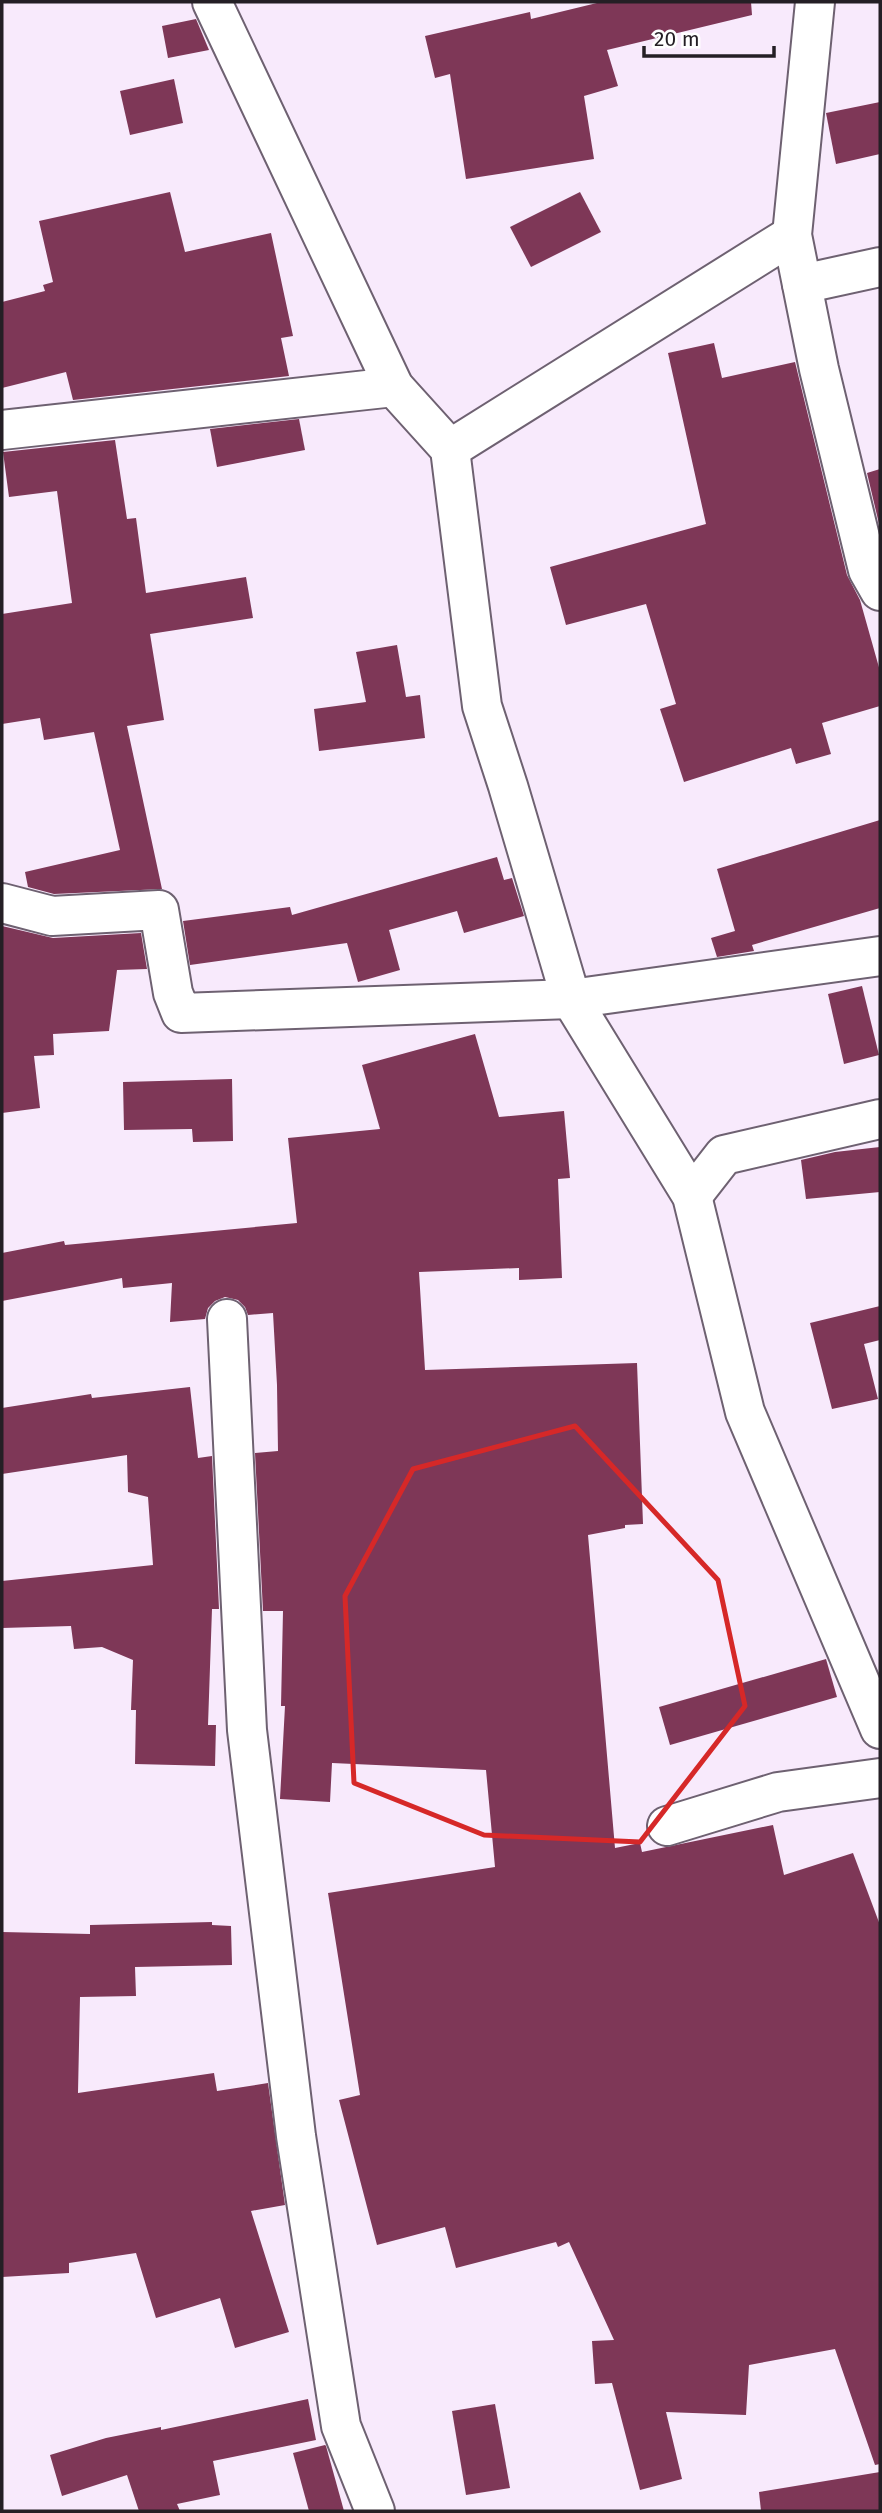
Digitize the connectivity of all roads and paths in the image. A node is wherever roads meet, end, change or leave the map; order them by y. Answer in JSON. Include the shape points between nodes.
{"nodes":[{"id":1,"x":212,"y":2,"type":"edge"},
{"id":2,"x":815,"y":2,"type":"edge"},
{"id":3,"x":792,"y":235,"type":"junction"},
{"id":4,"x":880,"y":267,"type":"edge"},
{"id":5,"x":802,"y":284,"type":"junction"},
{"id":6,"x":394,"y":387,"type":"junction"},
{"id":7,"x":2,"y":430,"type":"edge"},
{"id":8,"x":450,"y":449,"type":"junction"},
{"id":9,"x":880,"y":591,"type":"edge"},
{"id":10,"x":2,"y":903,"type":"edge"},
{"id":11,"x":880,"y":956,"type":"edge"},
{"id":12,"x":571,"y":999,"type":"junction"},
{"id":13,"x":880,"y":1119,"type":"edge"},
{"id":14,"x":692,"y":1196,"type":"junction"},
{"id":15,"x":227,"y":1319,"type":"dead end"},
{"id":16,"x":873,"y":1691,"type":"edge"},
{"id":17,"x":880,"y":1729,"type":"edge"},
{"id":18,"x":880,"y":1778,"type":"edge"},
{"id":19,"x":667,"y":1826,"type":"dead end"},
{"id":20,"x":375,"y":2511,"type":"edge"}],
"edges":[{"from":1,"to":6,"type":"street"},
{"from":2,"to":3,"type":"street"},
{"from":3,"to":5,"type":"street"},
{"from":3,"to":8,"type":"street"},
{"from":4,"to":5,"type":"street"},
{"from":5,"to":9,"type":"street","via":[[868,570]]},
{"from":6,"to":7,"type":"street"},
{"from":6,"to":8,"type":"street"},
{"from":8,"to":12,"type":"street","via":[[482,706]]},
{"from":10,"to":12,"type":"street","via":[[52,916],[159,909],[173,993],[181,1013]]},
{"from":11,"to":12,"type":"street"},
{"from":12,"to":14,"type":"street"},
{"from":13,"to":14,"type":"street","via":[[724,1155]]},
{"from":14,"to":16,"type":"street","via":[[745,1412]]},
{"from":15,"to":20,"type":"street","via":[[247,1730],[296,2136],[341,2426]]},
{"from":16,"to":17,"type":"street"},
{"from":18,"to":19,"type":"street","via":[[778,1792]]}]}
